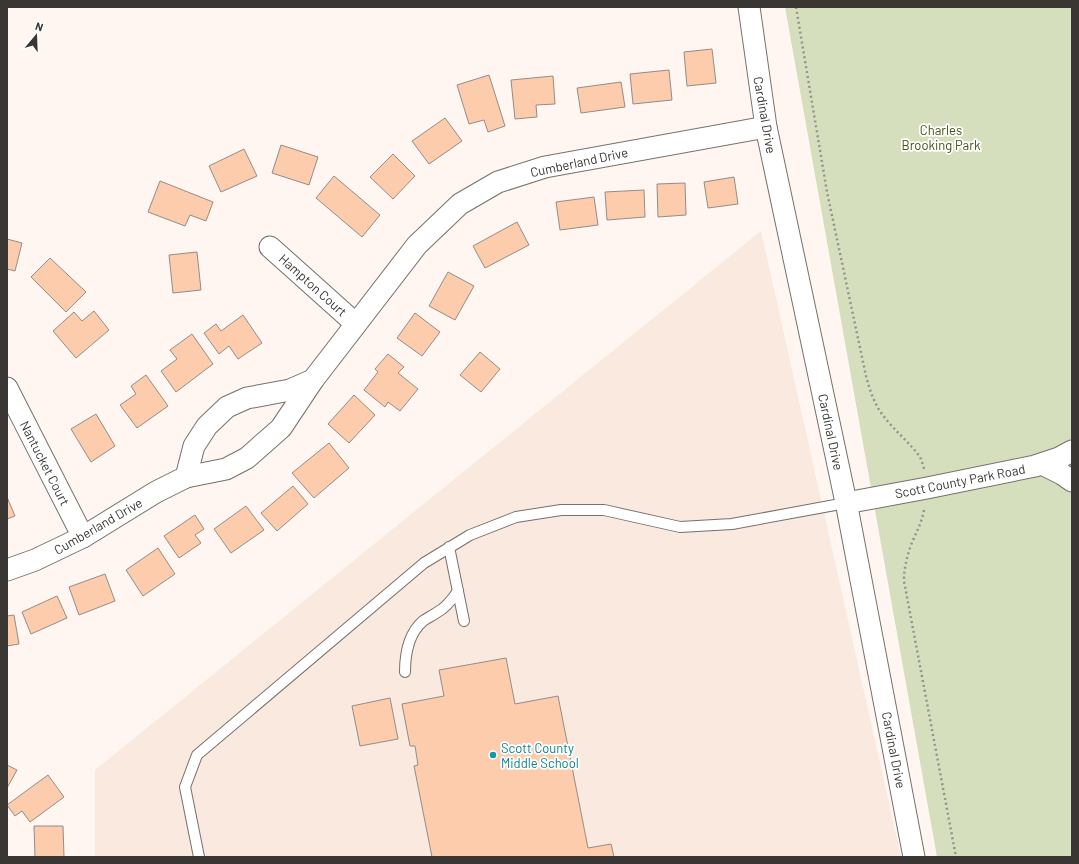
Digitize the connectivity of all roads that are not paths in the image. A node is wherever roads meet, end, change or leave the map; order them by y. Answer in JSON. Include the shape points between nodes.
{"nodes":[{"id":1,"x":749,"y":7,"type":"edge"},
{"id":2,"x":766,"y":127,"type":"junction"},
{"id":3,"x":270,"y":247,"type":"dead end"},
{"id":4,"x":356,"y":324,"type":"junction"},
{"id":5,"x":313,"y":380,"type":"junction"},
{"id":6,"x":7,"y":388,"type":"edge"},
{"id":7,"x":1072,"y":451,"type":"edge"},
{"id":8,"x":1042,"y":464,"type":"junction"},
{"id":9,"x":186,"y":477,"type":"junction"},
{"id":10,"x":1072,"y":481,"type":"edge"},
{"id":11,"x":846,"y":503,"type":"junction"},
{"id":12,"x":83,"y":537,"type":"junction"},
{"id":13,"x":449,"y":547,"type":"junction"},
{"id":14,"x":7,"y":570,"type":"edge"},
{"id":15,"x":458,"y":591,"type":"junction"},
{"id":16,"x":464,"y":621,"type":"dead end"},
{"id":17,"x":405,"y":672,"type":"dead end"},
{"id":18,"x":199,"y":857,"type":"edge"},
{"id":19,"x":914,"y":857,"type":"edge"}],
"edges":[{"from":1,"to":2,"type":"street","name":"Cardinal Drive"},
{"from":2,"to":4,"type":"street","name":"Cumberland Drive","via":[[545,167],[498,182],[460,204],[417,245]]},
{"from":2,"to":11,"type":"street","name":"Cardinal Drive"},
{"from":3,"to":4,"type":"street","name":"Hampton Court"},
{"from":4,"to":5,"type":"street","name":"Cumberland Drive"},
{"from":5,"to":9,"type":"street","name":"Cumberland Drive","via":[[281,428],[247,458],[226,469]]},
{"from":5,"to":9,"type":"street","name":"Cumberland Drive","via":[[290,390],[247,398],[227,407],[207,426],[194,446]]},
{"from":6,"to":12,"type":"street","name":"Nantucket Court"},
{"from":7,"to":8,"type":"street","name":"Scott County Park Road"},
{"from":8,"to":10,"type":"street"},
{"from":8,"to":11,"type":"street","name":"Scott County Park Road"},
{"from":9,"to":12,"type":"street","name":"Cumberland Drive","via":[[156,492]]},
{"from":11,"to":13,"type":"lane","via":[[732,524],[680,527],[604,510],[561,510],[516,517],[470,535]]},
{"from":11,"to":19,"type":"street","name":"Cardinal Drive"},
{"from":12,"to":14,"type":"street","name":"Cumberland Drive"},
{"from":13,"to":15,"type":"lane"},
{"from":13,"to":18,"type":"lane","via":[[424,563],[197,755],[185,787]]},
{"from":15,"to":16,"type":"lane"},
{"from":15,"to":17,"type":"lane","via":[[452,601],[422,622],[412,637],[406,651]]}]}
